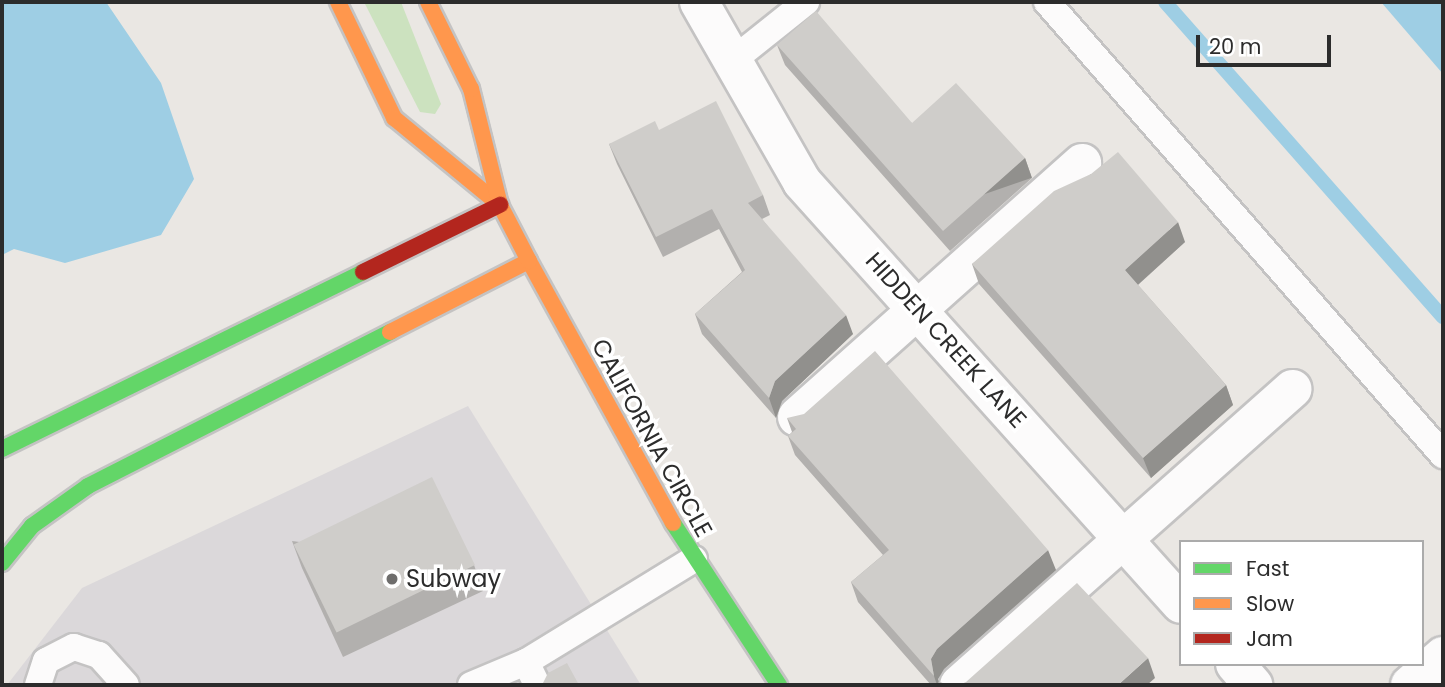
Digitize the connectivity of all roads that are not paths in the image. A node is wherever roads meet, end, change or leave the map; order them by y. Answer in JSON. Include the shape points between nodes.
{"nodes":[{"id":1,"x":338,"y":2,"type":"edge"},
{"id":2,"x":428,"y":2,"type":"edge"},
{"id":3,"x":699,"y":2,"type":"edge"},
{"id":4,"x":806,"y":2,"type":"edge"},
{"id":5,"x":1047,"y":2,"type":"edge"},
{"id":6,"x":732,"y":61,"type":"junction"},
{"id":7,"x":1082,"y":163,"type":"dead end"},
{"id":8,"x":500,"y":205,"type":"junction"},
{"id":9,"x":529,"y":261,"type":"junction"},
{"id":10,"x":920,"y":311,"type":"junction"},
{"id":11,"x":1292,"y":389,"type":"dead end"},
{"id":12,"x":797,"y":416,"type":"edge"},
{"id":13,"x":2,"y":449,"type":"edge"},
{"id":14,"x":1443,"y":455,"type":"edge"},
{"id":15,"x":1123,"y":539,"type":"junction"},
{"id":16,"x":694,"y":559,"type":"junction"},
{"id":17,"x":2,"y":563,"type":"edge"},
{"id":18,"x":1179,"y":602,"type":"edge"},
{"id":19,"x":1443,"y":656,"type":"edge"},
{"id":20,"x":1237,"y":666,"type":"edge"},
{"id":21,"x":531,"y":674,"type":"edge"},
{"id":22,"x":37,"y":685,"type":"edge"},
{"id":23,"x":126,"y":685,"type":"edge"},
{"id":24,"x":471,"y":685,"type":"edge"},
{"id":25,"x":779,"y":685,"type":"edge"},
{"id":26,"x":959,"y":685,"type":"edge"},
{"id":27,"x":1253,"y":685,"type":"edge"},
{"id":28,"x":1410,"y":685,"type":"edge"}],
"edges":[{"from":1,"to":8,"type":"main road","name":"CALIFORNIA CIRCLE","via":[[394,118]]},
{"from":2,"to":8,"type":"main road","name":"CALIFORNIA CIRCLE","via":[[471,89]]},
{"from":3,"to":6,"type":"street","name":"HIDDEN CREEK LANE"},
{"from":4,"to":6,"type":"lane"},
{"from":5,"to":14,"type":"lane"},
{"from":6,"to":10,"type":"street","name":"HIDDEN CREEK LANE","via":[[802,182]]},
{"from":7,"to":10,"type":"street"},
{"from":8,"to":9,"type":"main road","name":"CALIFORNIA CIRCLE"},
{"from":8,"to":13,"type":"main road"},
{"from":9,"to":16,"type":"main road","name":"CALIFORNIA CIRCLE"},
{"from":9,"to":17,"type":"main road","via":[[88,486],[32,526]]},
{"from":10,"to":12,"type":"street"},
{"from":10,"to":15,"type":"street","name":"HIDDEN CREEK LANE"},
{"from":11,"to":15,"type":"street"},
{"from":15,"to":18,"type":"street","name":"HIDDEN CREEK LANE"},
{"from":15,"to":26,"type":"street"},
{"from":16,"to":21,"type":"lane"},
{"from":16,"to":25,"type":"main road","name":"CALIFORNIA CIRCLE"},
{"from":19,"to":28,"type":"street"},
{"from":20,"to":27,"type":"street"},
{"from":21,"to":24,"type":"lane"},
{"from":22,"to":23,"type":"lane","via":[[46,660],[74,647],[99,655]]}]}
